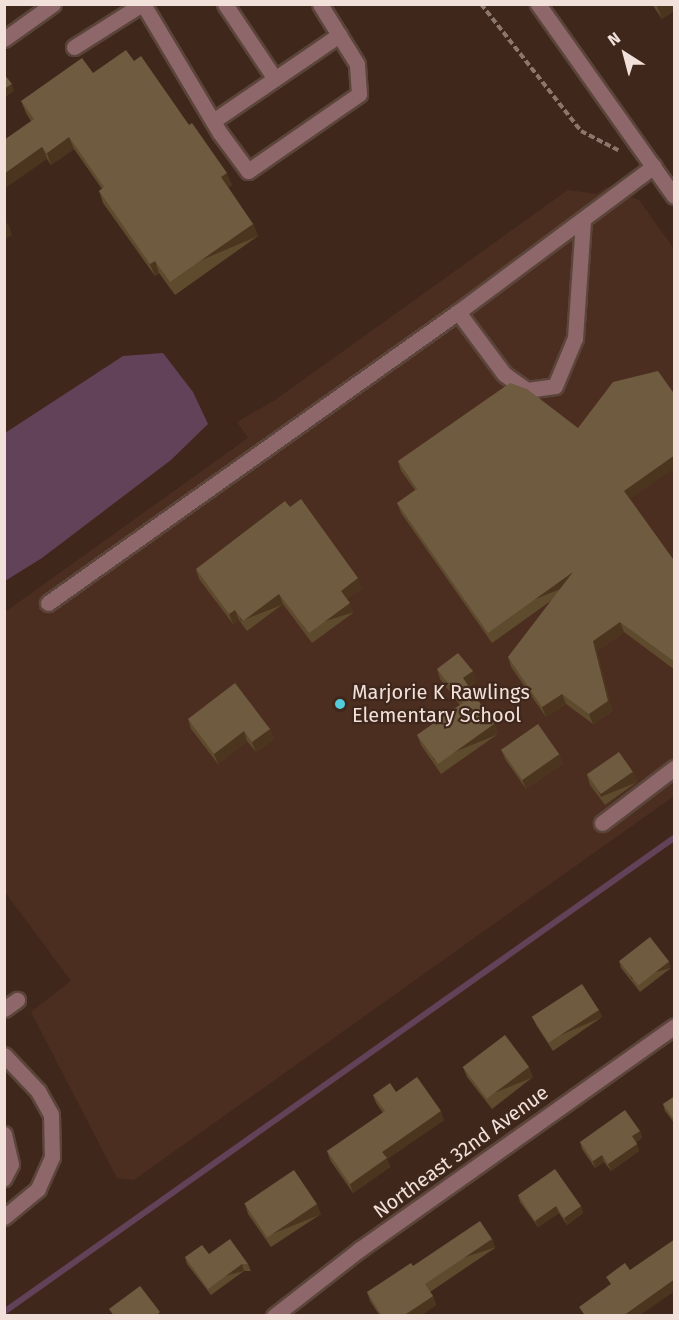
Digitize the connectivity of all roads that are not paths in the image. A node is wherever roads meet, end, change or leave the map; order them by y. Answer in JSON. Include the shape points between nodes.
{"nodes":[{"id":1,"x":53,"y":4,"type":"edge"},
{"id":2,"x":142,"y":4,"type":"edge"},
{"id":3,"x":225,"y":4,"type":"edge"},
{"id":4,"x":320,"y":4,"type":"edge"},
{"id":5,"x":538,"y":4,"type":"edge"},
{"id":6,"x":339,"y":35,"type":"junction"},
{"id":7,"x":4,"y":39,"type":"edge"},
{"id":8,"x":74,"y":47,"type":"dead end"},
{"id":9,"x":275,"y":79,"type":"junction"},
{"id":10,"x":213,"y":121,"type":"junction"},
{"id":11,"x":654,"y":166,"type":"junction"},
{"id":12,"x":675,"y":195,"type":"edge"},
{"id":13,"x":583,"y":220,"type":"junction"},
{"id":14,"x":458,"y":312,"type":"junction"},
{"id":15,"x":48,"y":603,"type":"dead end"},
{"id":16,"x":675,"y":768,"type":"edge"},
{"id":17,"x":602,"y":823,"type":"dead end"},
{"id":18,"x":675,"y":1027,"type":"edge"},
{"id":19,"x":4,"y":1055,"type":"edge"},
{"id":20,"x":4,"y":1134,"type":"edge"},
{"id":21,"x":4,"y":1178,"type":"edge"},
{"id":22,"x":4,"y":1217,"type":"edge"},
{"id":23,"x":274,"y":1316,"type":"edge"}],
"edges":[{"from":1,"to":7,"type":"street"},
{"from":2,"to":8,"type":"street"},
{"from":2,"to":10,"type":"street"},
{"from":3,"to":9,"type":"street"},
{"from":4,"to":6,"type":"street"},
{"from":5,"to":11,"type":"street"},
{"from":6,"to":9,"type":"street"},
{"from":6,"to":10,"type":"street","via":[[357,64],[359,94],[248,171]]},
{"from":9,"to":10,"type":"street"},
{"from":11,"to":12,"type":"street"},
{"from":11,"to":13,"type":"street"},
{"from":13,"to":14,"type":"street"},
{"from":13,"to":14,"type":"street","via":[[575,338],[555,386],[527,390],[504,374]]},
{"from":14,"to":15,"type":"street"},
{"from":16,"to":17,"type":"street"},
{"from":18,"to":23,"type":"street","name":"Northeast 32nd Avenue","via":[[360,1249]]},
{"from":19,"to":22,"type":"street","via":[[38,1091],[51,1114],[52,1157],[38,1189]]},
{"from":20,"to":21,"type":"street","via":[[11,1164]]}]}
